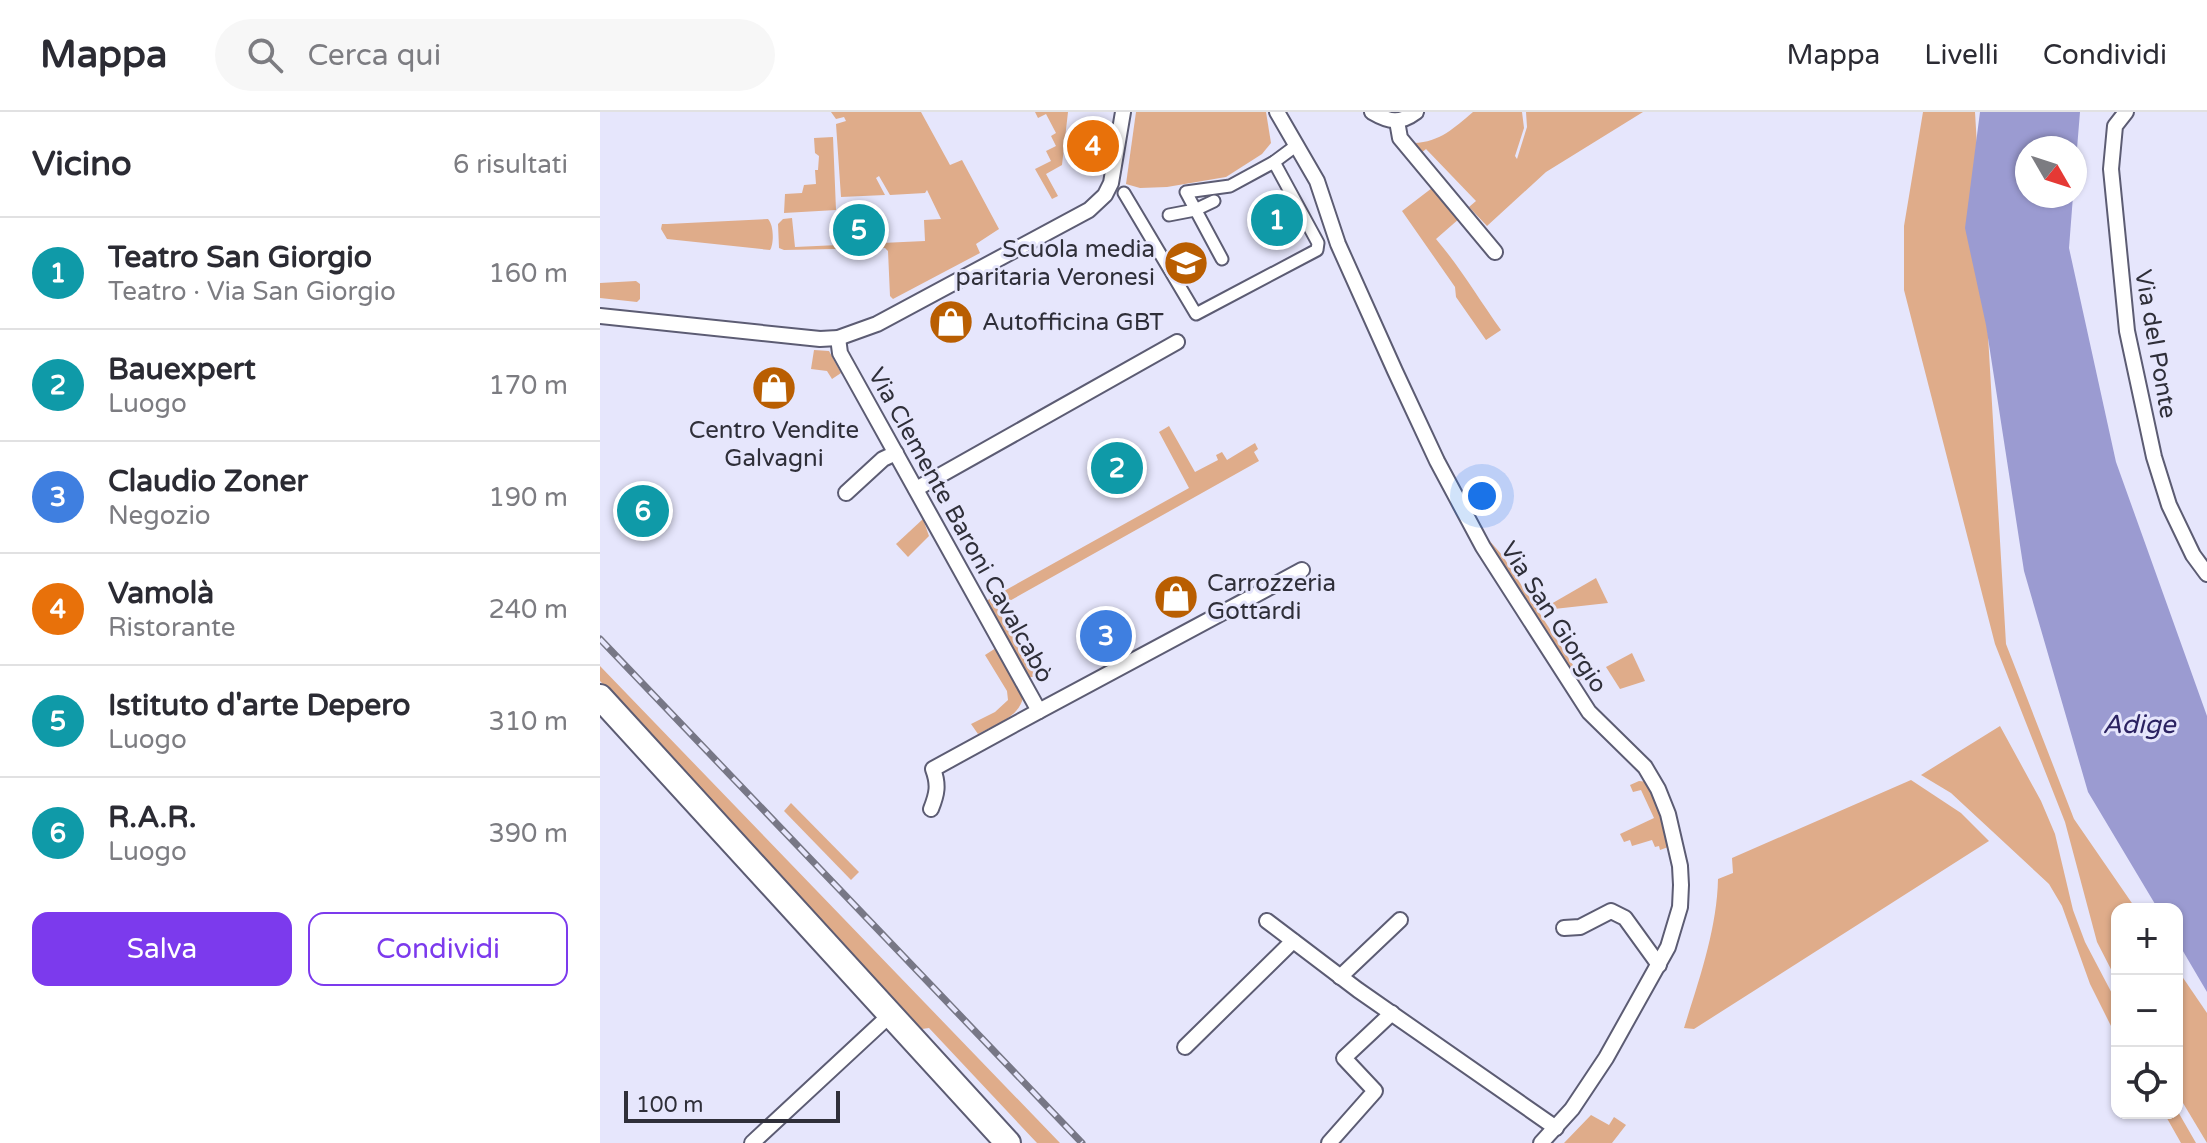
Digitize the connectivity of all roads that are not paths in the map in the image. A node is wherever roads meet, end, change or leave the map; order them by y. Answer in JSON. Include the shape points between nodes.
{"nodes":[{"id":1,"x":1123,"y":112,"type":"edge"},
{"id":2,"x":1277,"y":112,"type":"edge"},
{"id":3,"x":1372,"y":112,"type":"edge"},
{"id":4,"x":1416,"y":112,"type":"edge"},
{"id":5,"x":2126,"y":112,"type":"edge"},
{"id":6,"x":1399,"y":121,"type":"junction"},
{"id":7,"x":1297,"y":145,"type":"junction"},
{"id":8,"x":1274,"y":162,"type":"junction"},
{"id":9,"x":1124,"y":193,"type":"dead end"},
{"id":10,"x":1214,"y":201,"type":"dead end"},
{"id":11,"x":1195,"y":210,"type":"junction"},
{"id":12,"x":1169,"y":215,"type":"dead end"},
{"id":13,"x":1495,"y":252,"type":"dead end"},
{"id":14,"x":1222,"y":259,"type":"dead end"},
{"id":15,"x":600,"y":316,"type":"edge"},
{"id":16,"x":838,"y":338,"type":"junction"},
{"id":17,"x":1177,"y":342,"type":"dead end"},
{"id":18,"x":896,"y":453,"type":"junction"},
{"id":19,"x":916,"y":489,"type":"junction"},
{"id":20,"x":846,"y":493,"type":"dead end"},
{"id":21,"x":1302,"y":570,"type":"dead end"},
{"id":22,"x":2207,"y":574,"type":"edge"},
{"id":23,"x":600,"y":697,"type":"edge"},
{"id":24,"x":1039,"y":711,"type":"junction"},
{"id":25,"x":931,"y":809,"type":"dead end"},
{"id":26,"x":1400,"y":920,"type":"dead end"},
{"id":27,"x":1267,"y":921,"type":"dead end"},
{"id":28,"x":1564,"y":928,"type":"dead end"},
{"id":29,"x":1293,"y":941,"type":"junction"},
{"id":30,"x":1659,"y":965,"type":"junction"},
{"id":31,"x":1340,"y":977,"type":"junction"},
{"id":32,"x":1392,"y":1013,"type":"junction"},
{"id":33,"x":891,"y":1014,"type":"junction"},
{"id":34,"x":1185,"y":1047,"type":"dead end"},
{"id":35,"x":1556,"y":1128,"type":"junction"},
{"id":36,"x":752,"y":1143,"type":"edge"},
{"id":37,"x":1008,"y":1143,"type":"edge"},
{"id":38,"x":1329,"y":1143,"type":"edge"},
{"id":39,"x":1541,"y":1143,"type":"edge"}],
"edges":[{"from":1,"to":16,"type":"street","via":[[1111,183],[1089,210],[932,296]]},
{"from":2,"to":7,"type":"street","name":"Via San Giorgio"},
{"from":3,"to":6,"type":"street"},
{"from":4,"to":6,"type":"street"},
{"from":5,"to":22,"type":"street","name":"Via del Ponte","via":[[2115,126],[2111,169],[2127,331],[2169,505]]},
{"from":6,"to":13,"type":"street","via":[[1400,138]]},
{"from":7,"to":8,"type":"street"},
{"from":7,"to":30,"type":"street","name":"Via San Giorgio","via":[[1317,181],[1338,244],[1395,371],[1483,547],[1589,712],[1645,767],[1658,789],[1681,885],[1680,907]]},
{"from":8,"to":9,"type":"street","via":[[1317,250],[1196,314],[1149,227]]},
{"from":8,"to":11,"type":"street","via":[[1244,182],[1186,192]]},
{"from":10,"to":11,"type":"street"},
{"from":11,"to":12,"type":"street"},
{"from":11,"to":14,"type":"street"},
{"from":15,"to":16,"type":"street"},
{"from":16,"to":18,"type":"street","name":"Via Clemente Baroni Cavalcabò","via":[[840,353]]},
{"from":17,"to":19,"type":"street"},
{"from":18,"to":19,"type":"street","name":"Via Clemente Baroni Cavalcabò"},
{"from":18,"to":20,"type":"street"},
{"from":19,"to":24,"type":"street","name":"Via Clemente Baroni Cavalcabò"},
{"from":21,"to":24,"type":"street"},
{"from":23,"to":33,"type":"main road"},
{"from":24,"to":25,"type":"street","name":"Via Clemente Baroni Cavalcabò","via":[[933,769],[938,791]]},
{"from":26,"to":31,"type":"street"},
{"from":27,"to":29,"type":"street"},
{"from":28,"to":30,"type":"street","via":[[1580,927],[1611,911],[1625,918]]},
{"from":29,"to":31,"type":"street"},
{"from":29,"to":34,"type":"street"},
{"from":30,"to":35,"type":"street","name":"Via San Giorgio","via":[[1612,1050]]},
{"from":31,"to":32,"type":"street"},
{"from":32,"to":35,"type":"street"},
{"from":32,"to":38,"type":"street","via":[[1344,1058],[1375,1091]]},
{"from":33,"to":36,"type":"street"},
{"from":33,"to":37,"type":"main road"},
{"from":35,"to":39,"type":"street","name":"Via San Giorgio"}]}
